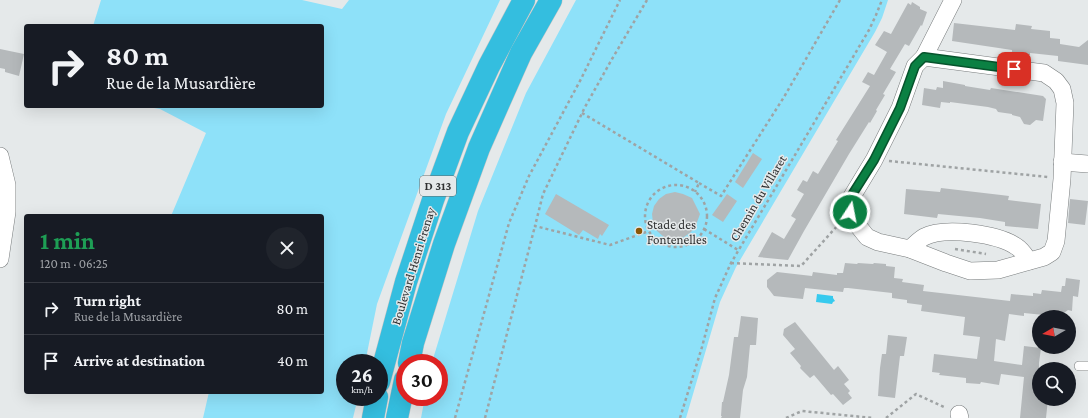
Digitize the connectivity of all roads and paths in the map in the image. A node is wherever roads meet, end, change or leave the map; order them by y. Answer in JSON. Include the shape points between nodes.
{"nodes":[{"id":1,"x":524,"y":0,"type":"edge"},
{"id":2,"x":551,"y":0,"type":"edge"},
{"id":3,"x":620,"y":0,"type":"edge"},
{"id":4,"x":647,"y":0,"type":"edge"},
{"id":5,"x":840,"y":0,"type":"edge"},
{"id":6,"x":882,"y":0,"type":"edge"},
{"id":7,"x":953,"y":0,"type":"edge"},
{"id":8,"x":924,"y":57,"type":"junction"},
{"id":9,"x":582,"y":113,"type":"junction"},
{"id":10,"x":0,"y":156,"type":"edge"},
{"id":11,"x":874,"y":160,"type":"junction"},
{"id":12,"x":1088,"y":164,"type":"edge"},
{"id":13,"x":1062,"y":171,"type":"junction"},
{"id":14,"x":699,"y":183,"type":"junction"},
{"id":15,"x":695,"y":192,"type":"junction"},
{"id":16,"x":850,"y":212,"type":"junction"},
{"id":17,"x":536,"y":226,"type":"junction"},
{"id":18,"x":704,"y":228,"type":"junction"},
{"id":19,"x":649,"y":231,"type":"junction"},
{"id":20,"x":948,"y":247,"type":"dead end"},
{"id":21,"x":910,"y":249,"type":"junction"},
{"id":22,"x":738,"y":250,"type":"junction"},
{"id":23,"x":993,"y":256,"type":"dead end"},
{"id":24,"x":0,"y":259,"type":"edge"},
{"id":25,"x":1029,"y":261,"type":"junction"},
{"id":26,"x":731,"y":263,"type":"junction"},
{"id":27,"x":387,"y":354,"type":"edge"},
{"id":28,"x":411,"y":354,"type":"edge"},
{"id":29,"x":375,"y":406,"type":"edge"},
{"id":30,"x":400,"y":406,"type":"edge"},
{"id":31,"x":959,"y":416,"type":"edge"},
{"id":32,"x":373,"y":418,"type":"edge"},
{"id":33,"x":397,"y":418,"type":"edge"},
{"id":34,"x":455,"y":418,"type":"edge"},
{"id":35,"x":485,"y":418,"type":"edge"},
{"id":36,"x":680,"y":418,"type":"edge"},
{"id":37,"x":786,"y":418,"type":"edge"},
{"id":38,"x":873,"y":418,"type":"edge"},
{"id":39,"x":886,"y":418,"type":"edge"}],
"edges":[{"from":1,"to":27,"type":"highway","name":"Boulevard Henri Frenay","number":"D 313","via":[[458,132],[406,282]]},
{"from":2,"to":28,"type":"highway","name":"Boulevard Henri Frenay","number":"D 313","via":[[521,53],[479,148],[444,244]]},
{"from":3,"to":34,"type":"path","via":[[529,176],[509,223]]},
{"from":4,"to":9,"type":"path"},
{"from":5,"to":14,"type":"path","via":[[784,97],[721,196]]},
{"from":6,"to":22,"type":"path","name":"Chemin du Villaret","via":[[869,30]]},
{"from":7,"to":8,"type":"street"},
{"from":8,"to":11,"type":"street","via":[[915,66],[900,108]]},
{"from":8,"to":13,"type":"street","via":[[1044,73],[1056,81],[1062,88],[1064,103]]},
{"from":9,"to":14,"type":"path"},
{"from":9,"to":17,"type":"path","via":[[543,194]]},
{"from":10,"to":24,"type":"street","via":[[7,185],[7,212]]},
{"from":11,"to":13,"type":"path"},
{"from":11,"to":16,"type":"street","via":[[850,198]]},
{"from":12,"to":13,"type":"street"},
{"from":13,"to":25,"type":"street","via":[[1056,241],[1052,252]]},
{"from":14,"to":15,"type":"path"},
{"from":15,"to":18,"type":"path","via":[[706,209]]},
{"from":15,"to":19,"type":"path","via":[[680,185],[656,192],[650,199],[645,215]]},
{"from":16,"to":21,"type":"street","via":[[867,237]]},
{"from":16,"to":26,"type":"path","via":[[801,266]]},
{"from":17,"to":19,"type":"path","via":[[610,245]]},
{"from":17,"to":35,"type":"path"},
{"from":18,"to":19,"type":"path","via":[[695,240],[681,247],[666,246]]},
{"from":18,"to":22,"type":"path"},
{"from":20,"to":23,"type":"path"},
{"from":21,"to":25,"type":"street","via":[[970,271],[998,270]]},
{"from":21,"to":25,"type":"street","via":[[925,236],[944,232],[970,233],[995,237],[1018,247]]},
{"from":22,"to":26,"type":"path","name":"Chemin du Villaret"},
{"from":26,"to":36,"type":"path","name":"Chemin du Villaret","via":[[715,298]]},
{"from":29,"to":32,"type":"highway"},
{"from":30,"to":33,"type":"highway"},
{"from":31,"to":39,"type":"path","via":[[916,394]]},
{"from":37,"to":38,"type":"path","via":[[802,411]]}]}
